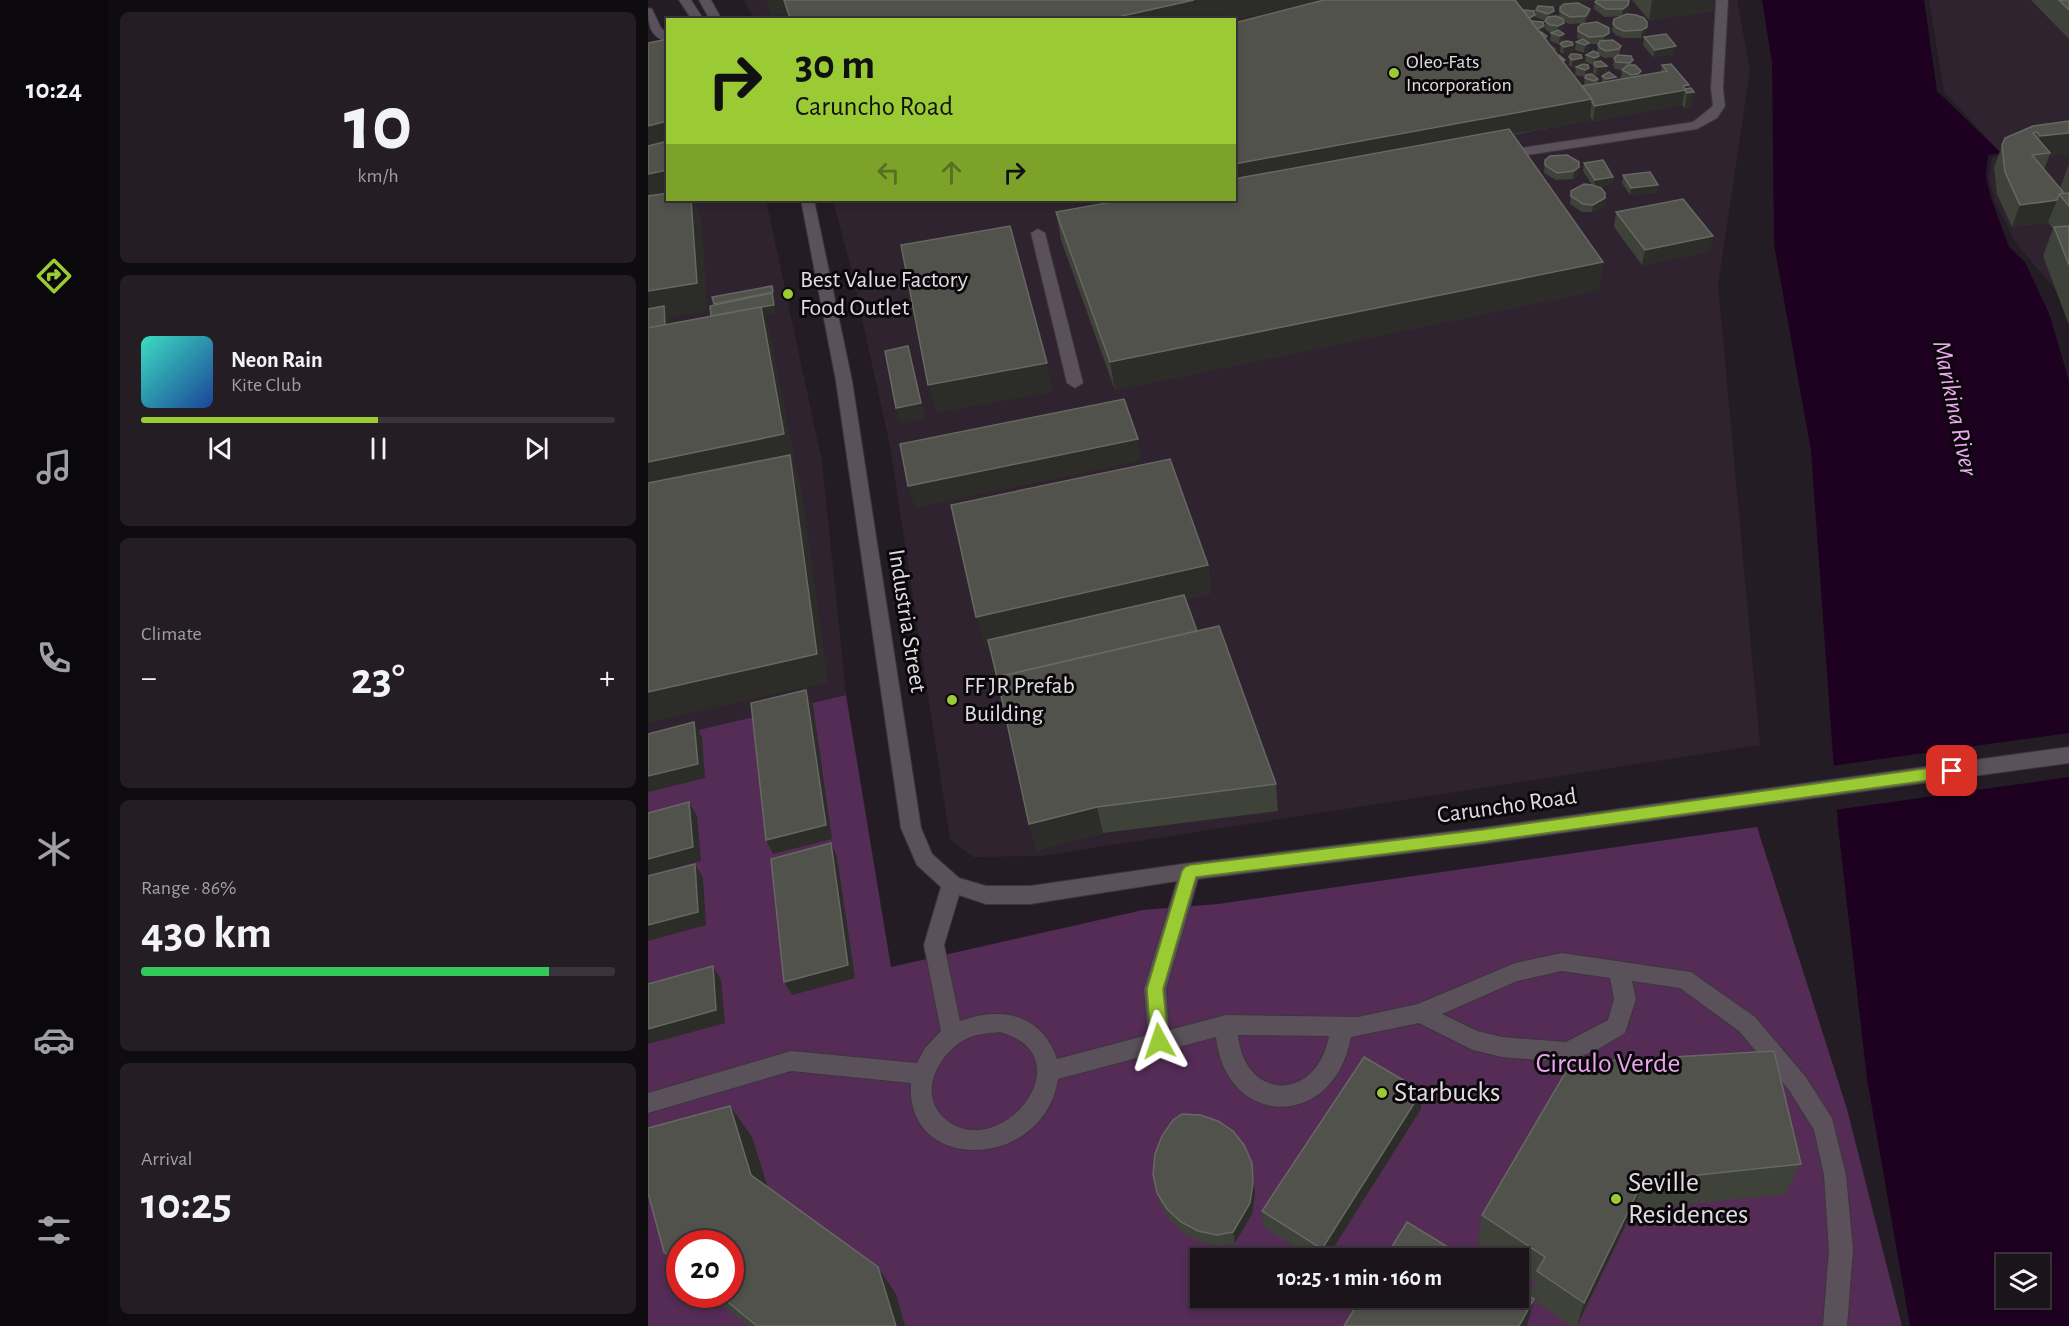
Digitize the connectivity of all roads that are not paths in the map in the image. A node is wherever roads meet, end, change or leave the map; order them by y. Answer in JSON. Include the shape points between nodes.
{"nodes":[{"id":1,"x":654,"y":0,"type":"edge"},
{"id":2,"x":685,"y":0,"type":"edge"},
{"id":3,"x":705,"y":0,"type":"edge"},
{"id":4,"x":1722,"y":0,"type":"edge"},
{"id":5,"x":648,"y":5,"type":"edge"},
{"id":6,"x":648,"y":12,"type":"edge"},
{"id":7,"x":697,"y":18,"type":"edge"},
{"id":8,"x":715,"y":18,"type":"edge"},
{"id":9,"x":666,"y":38,"type":"edge"},
{"id":10,"x":1521,"y":152,"type":"edge"},
{"id":11,"x":807,"y":201,"type":"edge"},
{"id":12,"x":1038,"y":233,"type":"dead end"},
{"id":13,"x":1075,"y":383,"type":"dead end"},
{"id":14,"x":2069,"y":755,"type":"edge"},
{"id":15,"x":1190,"y":871,"type":"junction"},
{"id":16,"x":952,"y":884,"type":"junction"},
{"id":17,"x":1619,"y":971,"type":"junction"},
{"id":18,"x":1420,"y":1012,"type":"junction"},
{"id":19,"x":1226,"y":1025,"type":"junction"},
{"id":20,"x":1342,"y":1027,"type":"junction"},
{"id":21,"x":952,"y":1035,"type":"junction"},
{"id":22,"x":1159,"y":1041,"type":"junction"},
{"id":23,"x":1049,"y":1071,"type":"junction"},
{"id":24,"x":923,"y":1074,"type":"junction"},
{"id":25,"x":648,"y":1103,"type":"edge"},
{"id":26,"x":1835,"y":1326,"type":"edge"}],
"edges":[{"from":1,"to":5,"type":"street"},
{"from":2,"to":7,"type":"street"},
{"from":3,"to":8,"type":"street"},
{"from":4,"to":10,"type":"street","via":[[1719,106],[1712,115],[1697,125]]},
{"from":6,"to":9,"type":"street","via":[[656,30]]},
{"from":11,"to":16,"type":"street","name":"Industria Street","via":[[844,381],[912,828],[924,859]]},
{"from":12,"to":13,"type":"street"},
{"from":14,"to":15,"type":"street","name":"Caruncho Road","via":[[1481,836]]},
{"from":15,"to":16,"type":"street","name":"Caruncho Road","via":[[1030,895],[986,895]]},
{"from":15,"to":22,"type":"street","via":[[1155,989]]},
{"from":16,"to":21,"type":"street","via":[[934,945]]},
{"from":17,"to":18,"type":"street","via":[[1562,962],[1515,972]]},
{"from":17,"to":18,"type":"street","via":[[1625,999],[1617,1026],[1566,1052],[1502,1047],[1473,1040]]},
{"from":17,"to":26,"type":"street","via":[[1684,979],[1747,1024],[1797,1083],[1824,1125],[1835,1175],[1841,1250]]},
{"from":18,"to":20,"type":"street","via":[[1358,1027]]},
{"from":19,"to":20,"type":"street"},
{"from":19,"to":20,"type":"street","via":[[1234,1065],[1244,1079],[1260,1090],[1286,1098],[1306,1092],[1323,1078],[1334,1062]]},
{"from":19,"to":22,"type":"street"},
{"from":21,"to":23,"type":"street","via":[[975,1025],[1000,1022],[1022,1029],[1038,1043]]},
{"from":21,"to":24,"type":"street","via":[[934,1052]]},
{"from":22,"to":23,"type":"street"},
{"from":23,"to":24,"type":"street","via":[[1042,1100],[1023,1124],[993,1139],[977,1141],[948,1135],[927,1115],[920,1088]]},
{"from":24,"to":25,"type":"street","via":[[791,1061]]}]}
